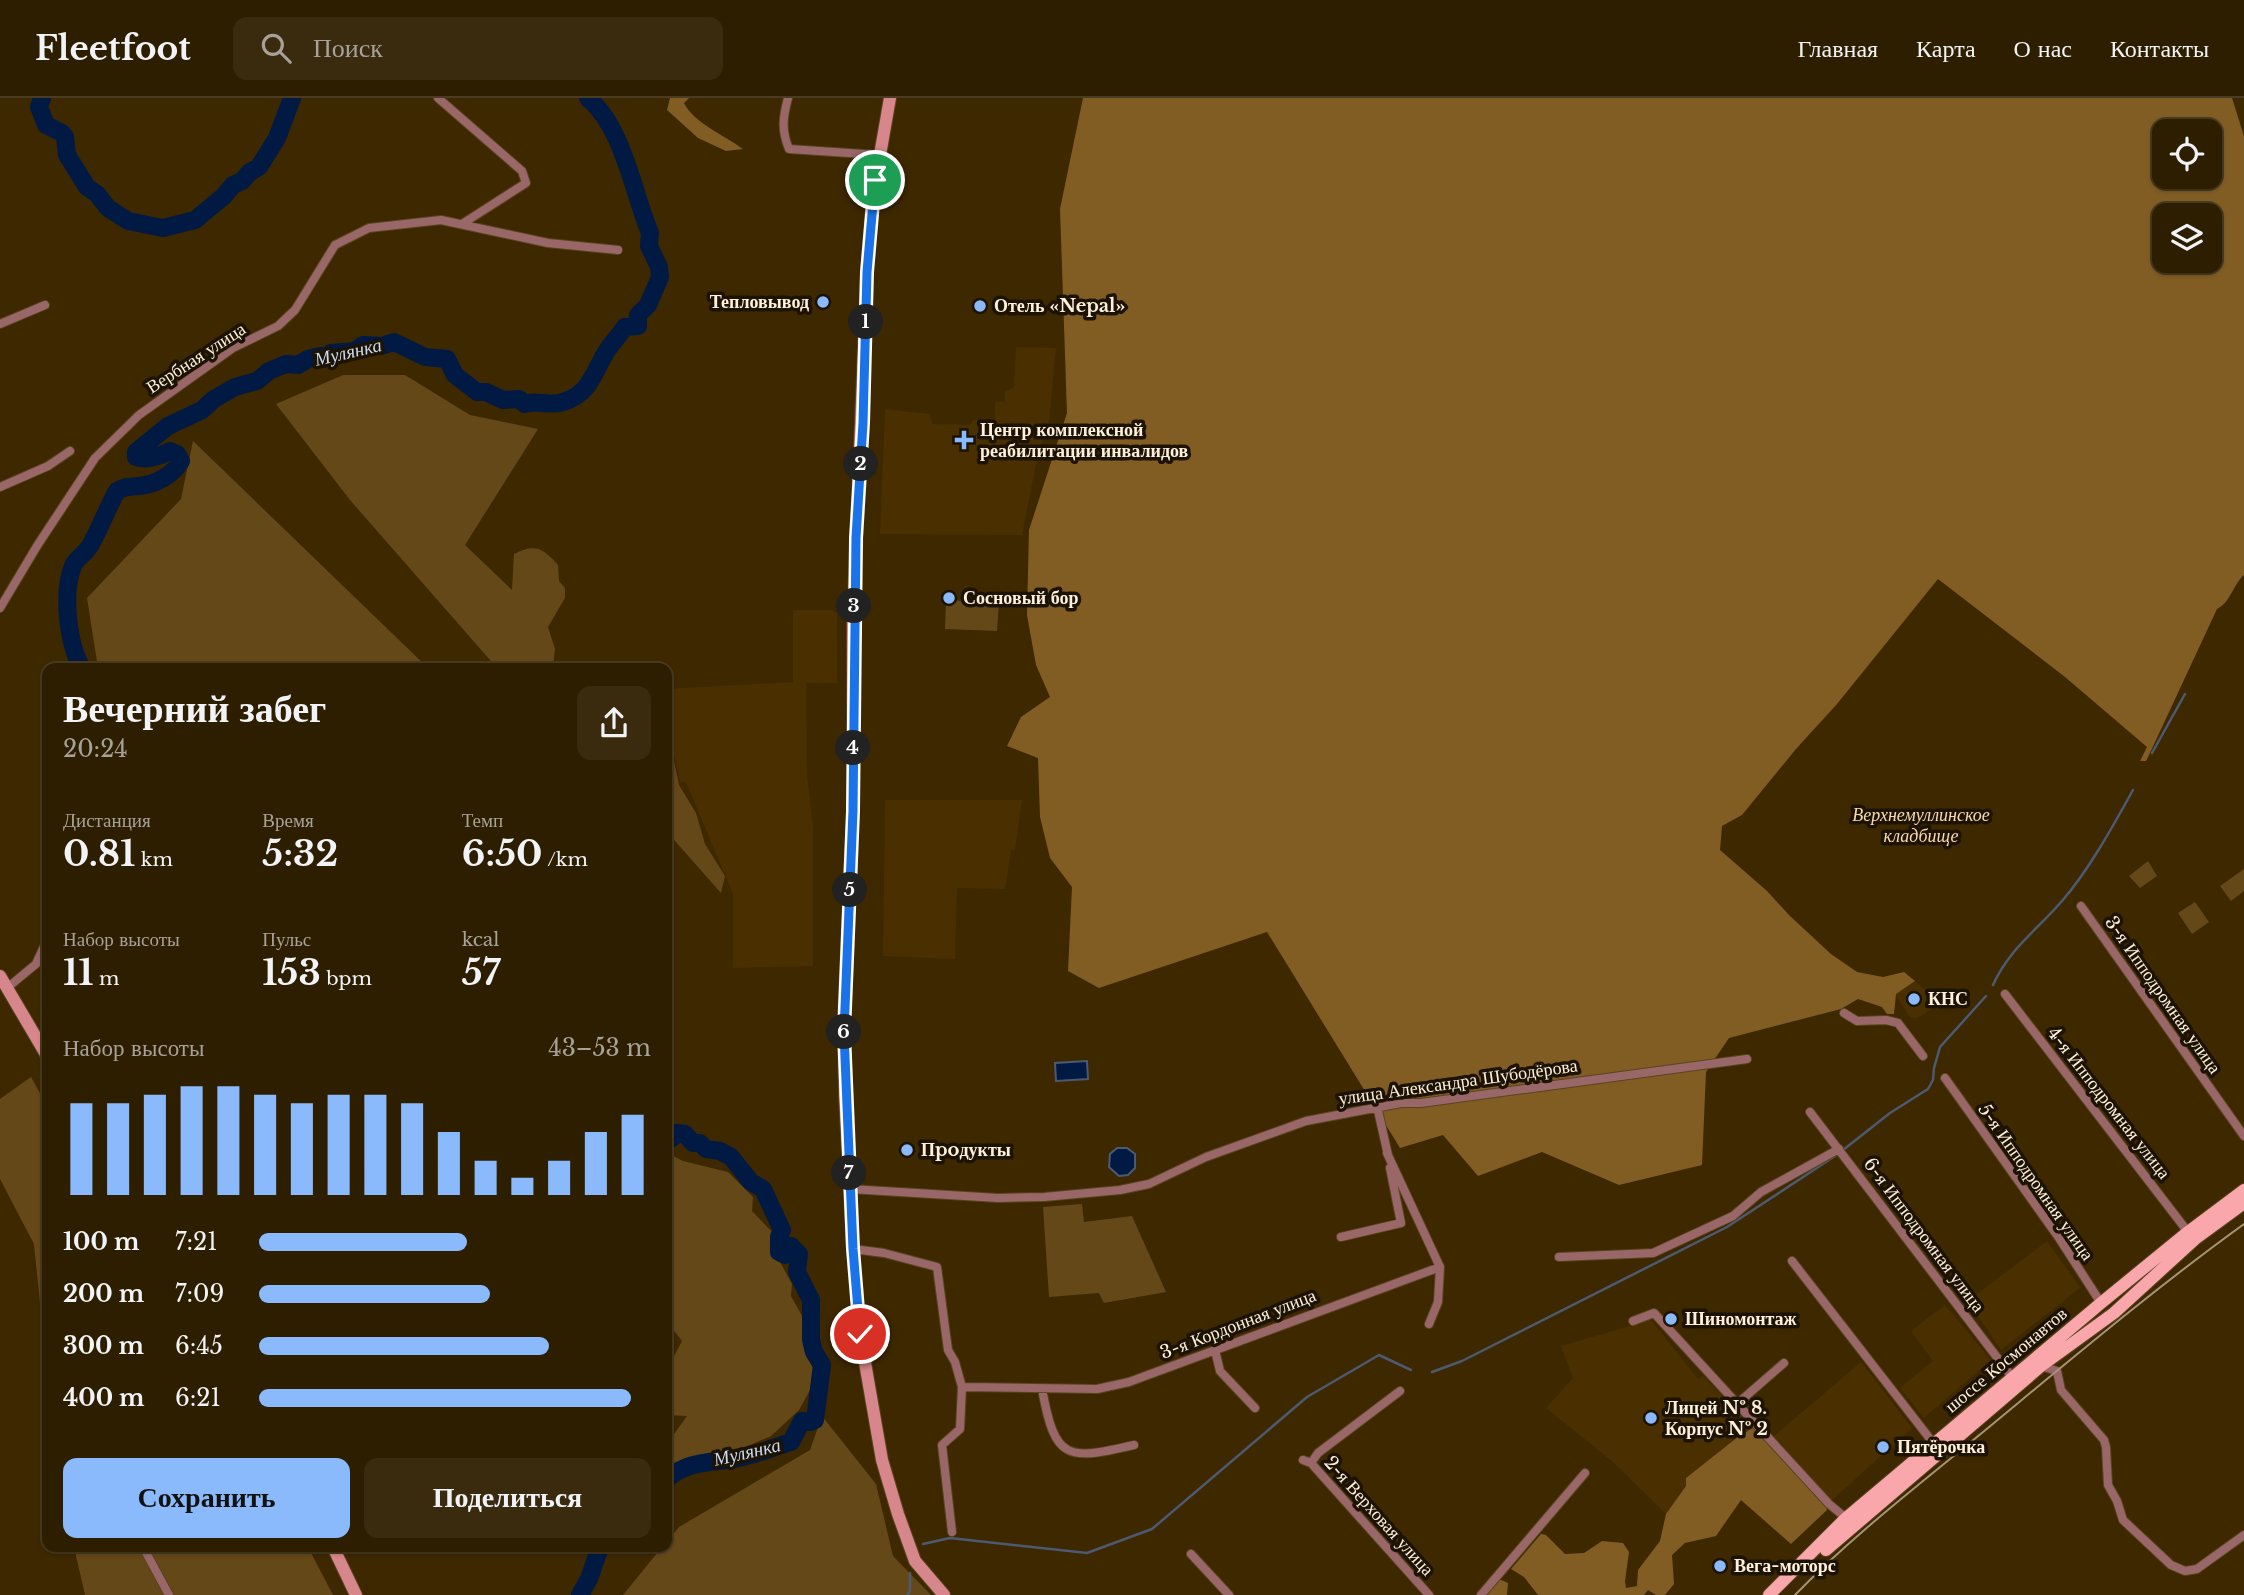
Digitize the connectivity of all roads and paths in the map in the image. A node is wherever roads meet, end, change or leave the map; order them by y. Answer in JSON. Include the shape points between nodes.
{"nodes":[{"id":1,"x":438,"y":98,"type":"edge"},
{"id":2,"x":788,"y":98,"type":"edge"},
{"id":3,"x":890,"y":98,"type":"edge"},
{"id":4,"x":879,"y":155,"type":"junction"},
{"id":5,"x":462,"y":225,"type":"junction"},
{"id":6,"x":618,"y":250,"type":"dead end"},
{"id":7,"x":45,"y":305,"type":"dead end"},
{"id":8,"x":0,"y":324,"type":"edge"},
{"id":9,"x":70,"y":451,"type":"dead end"},
{"id":10,"x":0,"y":487,"type":"edge"},
{"id":11,"x":0,"y":608,"type":"edge"},
{"id":12,"x":2081,"y":906,"type":"dead end"},
{"id":13,"x":42,"y":951,"type":"edge"},
{"id":14,"x":0,"y":975,"type":"edge"},
{"id":15,"x":8,"y":988,"type":"junction"},
{"id":16,"x":2004,"y":994,"type":"dead end"},
{"id":17,"x":1844,"y":1013,"type":"dead end"},
{"id":18,"x":42,"y":1047,"type":"edge"},
{"id":19,"x":1923,"y":1056,"type":"dead end"},
{"id":20,"x":1746,"y":1059,"type":"dead end"},
{"id":21,"x":1945,"y":1079,"type":"dead end"},
{"id":22,"x":1377,"y":1107,"type":"junction"},
{"id":23,"x":1810,"y":1112,"type":"dead end"},
{"id":24,"x":2244,"y":1136,"type":"edge"},
{"id":25,"x":1839,"y":1149,"type":"junction"},
{"id":26,"x":1387,"y":1153,"type":"junction"},
{"id":27,"x":850,"y":1189,"type":"junction"},
{"id":28,"x":2244,"y":1190,"type":"edge"},
{"id":29,"x":2244,"y":1203,"type":"edge"},
{"id":30,"x":2188,"y":1232,"type":"junction"},
{"id":31,"x":1341,"y":1237,"type":"dead end"},
{"id":32,"x":853,"y":1249,"type":"junction"},
{"id":33,"x":1559,"y":1257,"type":"dead end"},
{"id":34,"x":1792,"y":1261,"type":"dead end"},
{"id":35,"x":1440,"y":1267,"type":"junction"},
{"id":36,"x":2101,"y":1303,"type":"junction"},
{"id":37,"x":1633,"y":1321,"type":"dead end"},
{"id":38,"x":1429,"y":1324,"type":"dead end"},
{"id":39,"x":1215,"y":1350,"type":"junction"},
{"id":40,"x":1784,"y":1363,"type":"dead end"},
{"id":41,"x":2041,"y":1366,"type":"junction"},
{"id":42,"x":2012,"y":1377,"type":"junction"},
{"id":43,"x":962,"y":1387,"type":"junction"},
{"id":44,"x":1042,"y":1389,"type":"junction"},
{"id":45,"x":1400,"y":1391,"type":"dead end"},
{"id":46,"x":1738,"y":1403,"type":"junction"},
{"id":47,"x":1255,"y":1408,"type":"dead end"},
{"id":48,"x":1934,"y":1444,"type":"junction"},
{"id":49,"x":1134,"y":1445,"type":"dead end"},
{"id":50,"x":1585,"y":1473,"type":"dead end"},
{"id":51,"x":1846,"y":1518,"type":"junction"},
{"id":52,"x":952,"y":1532,"type":"dead end"},
{"id":53,"x":2244,"y":1535,"type":"edge"},
{"id":54,"x":146,"y":1552,"type":"edge"},
{"id":55,"x":335,"y":1552,"type":"edge"},
{"id":56,"x":1191,"y":1554,"type":"dead end"},
{"id":57,"x":169,"y":1595,"type":"edge"},
{"id":58,"x":356,"y":1595,"type":"edge"},
{"id":59,"x":944,"y":1595,"type":"edge"},
{"id":60,"x":1229,"y":1595,"type":"edge"},
{"id":61,"x":1429,"y":1595,"type":"edge"},
{"id":62,"x":1481,"y":1595,"type":"edge"},
{"id":63,"x":1769,"y":1595,"type":"edge"},
{"id":64,"x":1782,"y":1595,"type":"edge"}],
"edges":[{"from":1,"to":5,"type":"street","via":[[522,170],[526,183]]},
{"from":2,"to":4,"type":"street","via":[[783,129],[789,149]]},
{"from":3,"to":4,"type":"main road"},
{"from":4,"to":27,"type":"main road","via":[[867,272],[853,625],[853,811],[844,1037]]},
{"from":5,"to":6,"type":"street","name":"Вербная улица","via":[[548,243]]},
{"from":5,"to":11,"type":"street","name":"Вербная улица","via":[[441,220],[369,228],[335,245],[295,310],[278,326],[233,348],[139,415],[94,458]]},
{"from":7,"to":8,"type":"street"},
{"from":9,"to":10,"type":"street"},
{"from":12,"to":24,"type":"street","name":"3-я Ипподромная улица"},
{"from":13,"to":15,"type":"street","via":[[36,964]]},
{"from":14,"to":15,"type":"main road"},
{"from":15,"to":18,"type":"main road"},
{"from":16,"to":30,"type":"street","name":"4-я Ипподромная улица"},
{"from":17,"to":19,"type":"street","via":[[1860,1022],[1898,1023]]},
{"from":20,"to":22,"type":"street","name":"улица Александра Шубодёрова"},
{"from":21,"to":36,"type":"street","name":"5-я Ипподромная улица"},
{"from":22,"to":26,"type":"street"},
{"from":22,"to":27,"type":"street","name":"улица Александра Шубодёрова","via":[[1306,1122],[1206,1157],[1149,1184],[1120,1190],[999,1198]]},
{"from":23,"to":25,"type":"street","name":"6-я Ипподромная улица"},
{"from":25,"to":33,"type":"street","via":[[1761,1192],[1733,1216],[1653,1253]]},
{"from":25,"to":42,"type":"street","name":"6-я Ипподромная улица"},
{"from":26,"to":31,"type":"street","via":[[1401,1223]]},
{"from":26,"to":35,"type":"street"},
{"from":27,"to":32,"type":"main road"},
{"from":28,"to":30,"type":"main road","name":"шоссе Космонавтов"},
{"from":29,"to":41,"type":"main road","name":"шоссе Космонавтов","via":[[2195,1239],[2114,1313]]},
{"from":30,"to":36,"type":"main road","name":"шоссе Космонавтов"},
{"from":32,"to":43,"type":"street","via":[[937,1267],[948,1350]]},
{"from":32,"to":59,"type":"main road","via":[[860,1334],[882,1460],[915,1561]]},
{"from":34,"to":48,"type":"street"},
{"from":35,"to":38,"type":"street","via":[[1438,1302]]},
{"from":35,"to":39,"type":"street","name":"3-я Кордонная улица"},
{"from":36,"to":42,"type":"main road","name":"шоссе Космонавтов"},
{"from":37,"to":46,"type":"street","via":[[1654,1313]]},
{"from":39,"to":44,"type":"street","name":"3-я Кордонная улица","via":[[1129,1382],[1097,1389]]},
{"from":39,"to":47,"type":"street","via":[[1220,1371]]},
{"from":40,"to":46,"type":"street"},
{"from":41,"to":53,"type":"street","via":[[2057,1371],[2061,1390],[2104,1440],[2108,1485],[2123,1520],[2171,1565],[2185,1571],[2197,1569]]},
{"from":41,"to":64,"type":"main road","name":"шоссе Космонавтов","via":[[1847,1530]]},
{"from":42,"to":48,"type":"main road","name":"шоссе Космонавтов"},
{"from":43,"to":44,"type":"street","name":"3-я Кордонная улица"},
{"from":43,"to":52,"type":"street","via":[[960,1429],[942,1445]]},
{"from":44,"to":49,"type":"street","via":[[1056,1441],[1070,1452],[1096,1454]]},
{"from":45,"to":61,"type":"street","name":"2-я Верховая улица","via":[[1307,1461]]},
{"from":46,"to":51,"type":"street"},
{"from":48,"to":51,"type":"main road","name":"шоссе Космонавтов"},
{"from":50,"to":62,"type":"street"},
{"from":51,"to":63,"type":"main road","name":"шоссе Космонавтов"},
{"from":54,"to":57,"type":"street"},
{"from":55,"to":58,"type":"main road"},
{"from":56,"to":60,"type":"street"}]}
